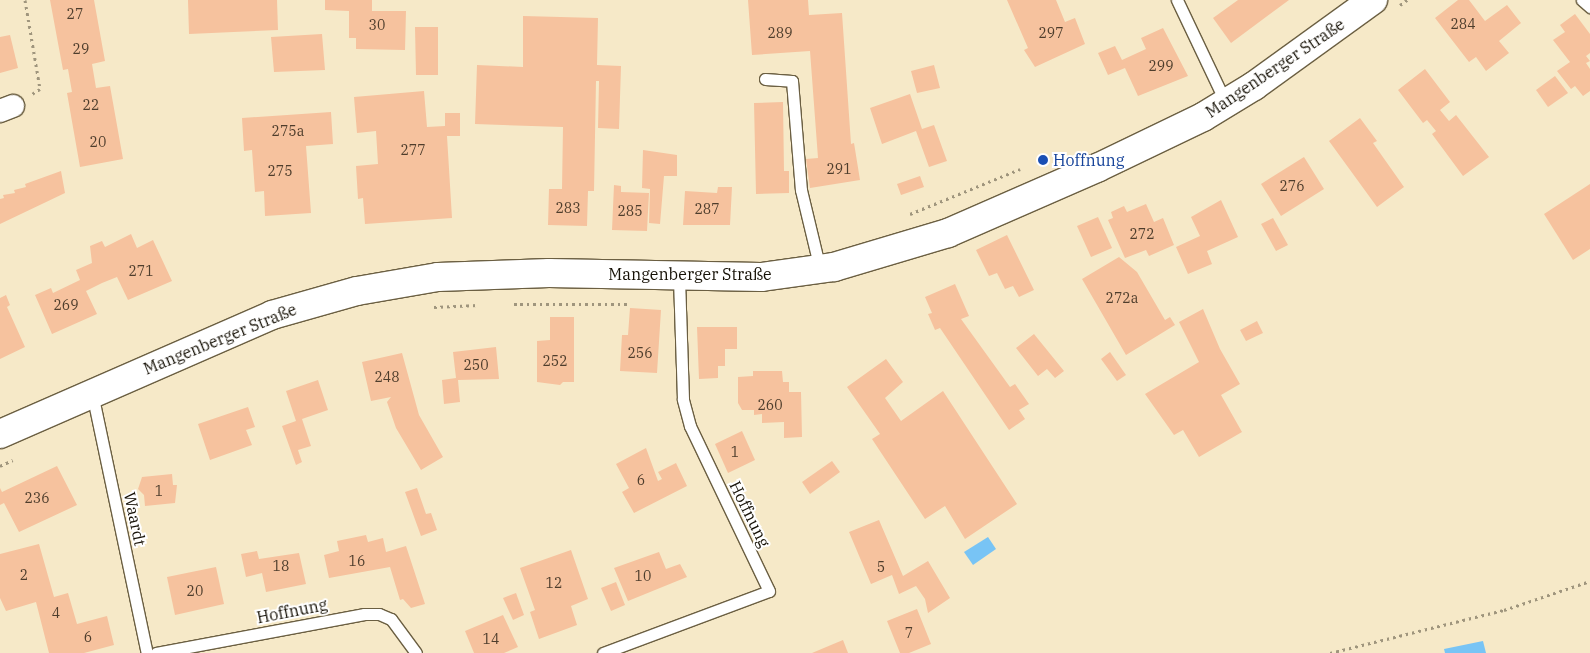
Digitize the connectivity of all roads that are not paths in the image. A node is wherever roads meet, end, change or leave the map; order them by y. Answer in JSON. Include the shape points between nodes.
{"nodes":[{"id":1,"x":1177,"y":0,"type":"edge"},
{"id":2,"x":1373,"y":0,"type":"edge"},
{"id":3,"x":1582,"y":0,"type":"edge"},
{"id":4,"x":1590,"y":7,"type":"edge"},
{"id":5,"x":765,"y":79,"type":"dead end"},
{"id":6,"x":1226,"y":103,"type":"junction"},
{"id":7,"x":820,"y":269,"type":"junction"},
{"id":8,"x":679,"y":277,"type":"junction"},
{"id":9,"x":92,"y":391,"type":"junction"},
{"id":10,"x":0,"y":434,"type":"edge"},
{"id":11,"x":148,"y":653,"type":"edge"},
{"id":12,"x":156,"y":653,"type":"edge"},
{"id":13,"x":416,"y":653,"type":"edge"},
{"id":14,"x":603,"y":653,"type":"edge"}],
"edges":[{"from":1,"to":6,"type":"lane"},
{"from":2,"to":6,"type":"main road","name":"Mangenberger Straße"},
{"from":3,"to":4,"type":"lane"},
{"from":5,"to":7,"type":"lane","via":[[792,81],[800,190]]},
{"from":6,"to":7,"type":"main road","name":"Mangenberger Straße","via":[[1164,137],[948,233]]},
{"from":7,"to":8,"type":"main road","name":"Mangenberger Straße","via":[[761,277]]},
{"from":8,"to":9,"type":"main road","name":"Mangenberger Straße","via":[[548,273],[438,277],[357,291],[272,315]]},
{"from":8,"to":14,"type":"lane","name":"Hoffnung","via":[[683,399],[690,426],[769,591]]},
{"from":9,"to":10,"type":"main road","name":"Mangenberger Straße"},
{"from":9,"to":11,"type":"lane","name":"Waardt"},
{"from":12,"to":13,"type":"lane","name":"Hoffnung","via":[[364,614],[379,614],[391,619]]}]}
